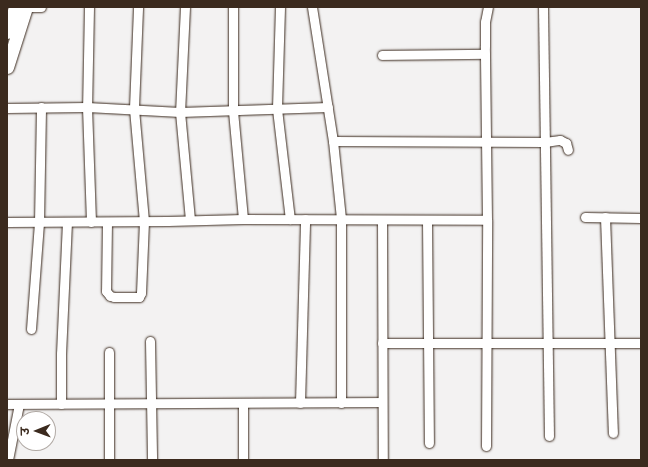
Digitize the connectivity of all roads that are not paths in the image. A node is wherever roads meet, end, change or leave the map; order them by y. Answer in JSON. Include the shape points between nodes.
{"nodes":[{"id":1,"x":15,"y":7,"type":"edge"},
{"id":2,"x":26,"y":7,"type":"edge"},
{"id":3,"x":41,"y":7,"type":"edge"},
{"id":4,"x":89,"y":7,"type":"edge"},
{"id":5,"x":138,"y":7,"type":"edge"},
{"id":6,"x":185,"y":7,"type":"edge"},
{"id":7,"x":233,"y":7,"type":"edge"},
{"id":8,"x":280,"y":7,"type":"edge"},
{"id":9,"x":312,"y":7,"type":"edge"},
{"id":10,"x":488,"y":7,"type":"edge"},
{"id":11,"x":543,"y":7,"type":"edge"},
{"id":12,"x":7,"y":32,"type":"edge"},
{"id":13,"x":485,"y":54,"type":"junction"},
{"id":14,"x":382,"y":55,"type":"dead end"},
{"id":15,"x":7,"y":67,"type":"edge"},
{"id":16,"x":41,"y":107,"type":"junction"},
{"id":17,"x":87,"y":107,"type":"junction"},
{"id":18,"x":328,"y":107,"type":"junction"},
{"id":19,"x":7,"y":108,"type":"edge"},
{"id":20,"x":134,"y":108,"type":"junction"},
{"id":21,"x":277,"y":109,"type":"junction"},
{"id":22,"x":233,"y":111,"type":"junction"},
{"id":23,"x":180,"y":112,"type":"junction"},
{"id":24,"x":486,"y":140,"type":"junction"},
{"id":25,"x":333,"y":141,"type":"junction"},
{"id":26,"x":544,"y":142,"type":"junction"},
{"id":27,"x":568,"y":150,"type":"dead end"},
{"id":28,"x":585,"y":217,"type":"dead end"},
{"id":29,"x":605,"y":217,"type":"junction"},
{"id":30,"x":243,"y":218,"type":"junction"},
{"id":31,"x":342,"y":218,"type":"junction"},
{"id":32,"x":641,"y":218,"type":"edge"},
{"id":33,"x":290,"y":219,"type":"junction"},
{"id":34,"x":305,"y":219,"type":"junction"},
{"id":35,"x":190,"y":220,"type":"junction"},
{"id":36,"x":382,"y":220,"type":"junction"},
{"id":37,"x":427,"y":220,"type":"junction"},
{"id":38,"x":487,"y":220,"type":"junction"},
{"id":39,"x":144,"y":221,"type":"junction"},
{"id":40,"x":7,"y":222,"type":"edge"},
{"id":41,"x":38,"y":222,"type":"junction"},
{"id":42,"x":66,"y":222,"type":"junction"},
{"id":43,"x":92,"y":222,"type":"junction"},
{"id":44,"x":107,"y":222,"type":"junction"},
{"id":45,"x":31,"y":329,"type":"dead end"},
{"id":46,"x":150,"y":341,"type":"dead end"},
{"id":47,"x":382,"y":343,"type":"junction"},
{"id":48,"x":428,"y":343,"type":"junction"},
{"id":49,"x":486,"y":343,"type":"junction"},
{"id":50,"x":548,"y":343,"type":"junction"},
{"id":51,"x":609,"y":343,"type":"junction"},
{"id":52,"x":641,"y":343,"type":"edge"},
{"id":53,"x":108,"y":352,"type":"dead end"},
{"id":54,"x":341,"y":402,"type":"junction"},
{"id":55,"x":381,"y":402,"type":"junction"},
{"id":56,"x":243,"y":403,"type":"junction"},
{"id":57,"x":300,"y":403,"type":"junction"},
{"id":58,"x":7,"y":404,"type":"edge"},
{"id":59,"x":19,"y":404,"type":"junction"},
{"id":60,"x":61,"y":404,"type":"junction"},
{"id":61,"x":109,"y":404,"type":"junction"},
{"id":62,"x":152,"y":404,"type":"junction"},
{"id":63,"x":613,"y":433,"type":"dead end"},
{"id":64,"x":549,"y":436,"type":"dead end"},
{"id":65,"x":429,"y":443,"type":"dead end"},
{"id":66,"x":486,"y":446,"type":"dead end"},
{"id":67,"x":8,"y":460,"type":"edge"},
{"id":68,"x":109,"y":460,"type":"edge"},
{"id":69,"x":152,"y":460,"type":"edge"},
{"id":70,"x":243,"y":460,"type":"edge"},
{"id":71,"x":383,"y":460,"type":"edge"}],
"edges":[{"from":1,"to":12,"type":"main road"},
{"from":2,"to":3,"type":"street"},
{"from":2,"to":15,"type":"main road"},
{"from":4,"to":17,"type":"street"},
{"from":5,"to":20,"type":"street"},
{"from":6,"to":23,"type":"street"},
{"from":7,"to":22,"type":"street"},
{"from":8,"to":21,"type":"street"},
{"from":9,"to":18,"type":"street"},
{"from":10,"to":13,"type":"street","via":[[485,22]]},
{"from":11,"to":26,"type":"street"},
{"from":13,"to":14,"type":"street"},
{"from":13,"to":24,"type":"street"},
{"from":16,"to":17,"type":"street"},
{"from":16,"to":19,"type":"street"},
{"from":16,"to":41,"type":"street"},
{"from":17,"to":20,"type":"street"},
{"from":17,"to":43,"type":"street"},
{"from":18,"to":21,"type":"street"},
{"from":18,"to":25,"type":"street"},
{"from":20,"to":23,"type":"street"},
{"from":20,"to":39,"type":"street"},
{"from":21,"to":22,"type":"street"},
{"from":21,"to":33,"type":"street"},
{"from":22,"to":23,"type":"street"},
{"from":22,"to":30,"type":"street"},
{"from":23,"to":35,"type":"street"},
{"from":24,"to":25,"type":"street"},
{"from":24,"to":26,"type":"street"},
{"from":24,"to":38,"type":"street"},
{"from":25,"to":31,"type":"street"},
{"from":26,"to":27,"type":"street","via":[[560,140],[566,143]]},
{"from":26,"to":50,"type":"street"},
{"from":28,"to":29,"type":"street"},
{"from":29,"to":32,"type":"street"},
{"from":29,"to":51,"type":"street"},
{"from":30,"to":33,"type":"street"},
{"from":30,"to":35,"type":"street"},
{"from":31,"to":34,"type":"street"},
{"from":31,"to":36,"type":"street"},
{"from":31,"to":54,"type":"street"},
{"from":33,"to":34,"type":"street"},
{"from":34,"to":57,"type":"street"},
{"from":35,"to":39,"type":"street"},
{"from":36,"to":37,"type":"street"},
{"from":36,"to":47,"type":"street"},
{"from":37,"to":38,"type":"street"},
{"from":37,"to":48,"type":"street"},
{"from":38,"to":49,"type":"street"},
{"from":39,"to":44,"type":"street"},
{"from":39,"to":44,"type":"street","via":[[142,293],[139,297],[129,299],[110,296],[106,291]]},
{"from":40,"to":41,"type":"street"},
{"from":41,"to":42,"type":"street"},
{"from":41,"to":45,"type":"street"},
{"from":42,"to":43,"type":"street"},
{"from":42,"to":60,"type":"street"},
{"from":43,"to":44,"type":"street"},
{"from":46,"to":62,"type":"street"},
{"from":47,"to":48,"type":"street"},
{"from":47,"to":55,"type":"street"},
{"from":48,"to":49,"type":"street"},
{"from":48,"to":65,"type":"street"},
{"from":49,"to":50,"type":"street"},
{"from":49,"to":66,"type":"street"},
{"from":50,"to":51,"type":"street"},
{"from":50,"to":64,"type":"street"},
{"from":51,"to":52,"type":"street"},
{"from":51,"to":63,"type":"street"},
{"from":53,"to":61,"type":"street"},
{"from":54,"to":55,"type":"street"},
{"from":54,"to":57,"type":"street"},
{"from":55,"to":71,"type":"street"},
{"from":56,"to":57,"type":"street"},
{"from":56,"to":62,"type":"street"},
{"from":56,"to":70,"type":"street"},
{"from":58,"to":59,"type":"street"},
{"from":59,"to":60,"type":"street"},
{"from":59,"to":67,"type":"street"},
{"from":60,"to":61,"type":"street"},
{"from":61,"to":62,"type":"street"},
{"from":61,"to":68,"type":"street"},
{"from":62,"to":69,"type":"street"}]}
